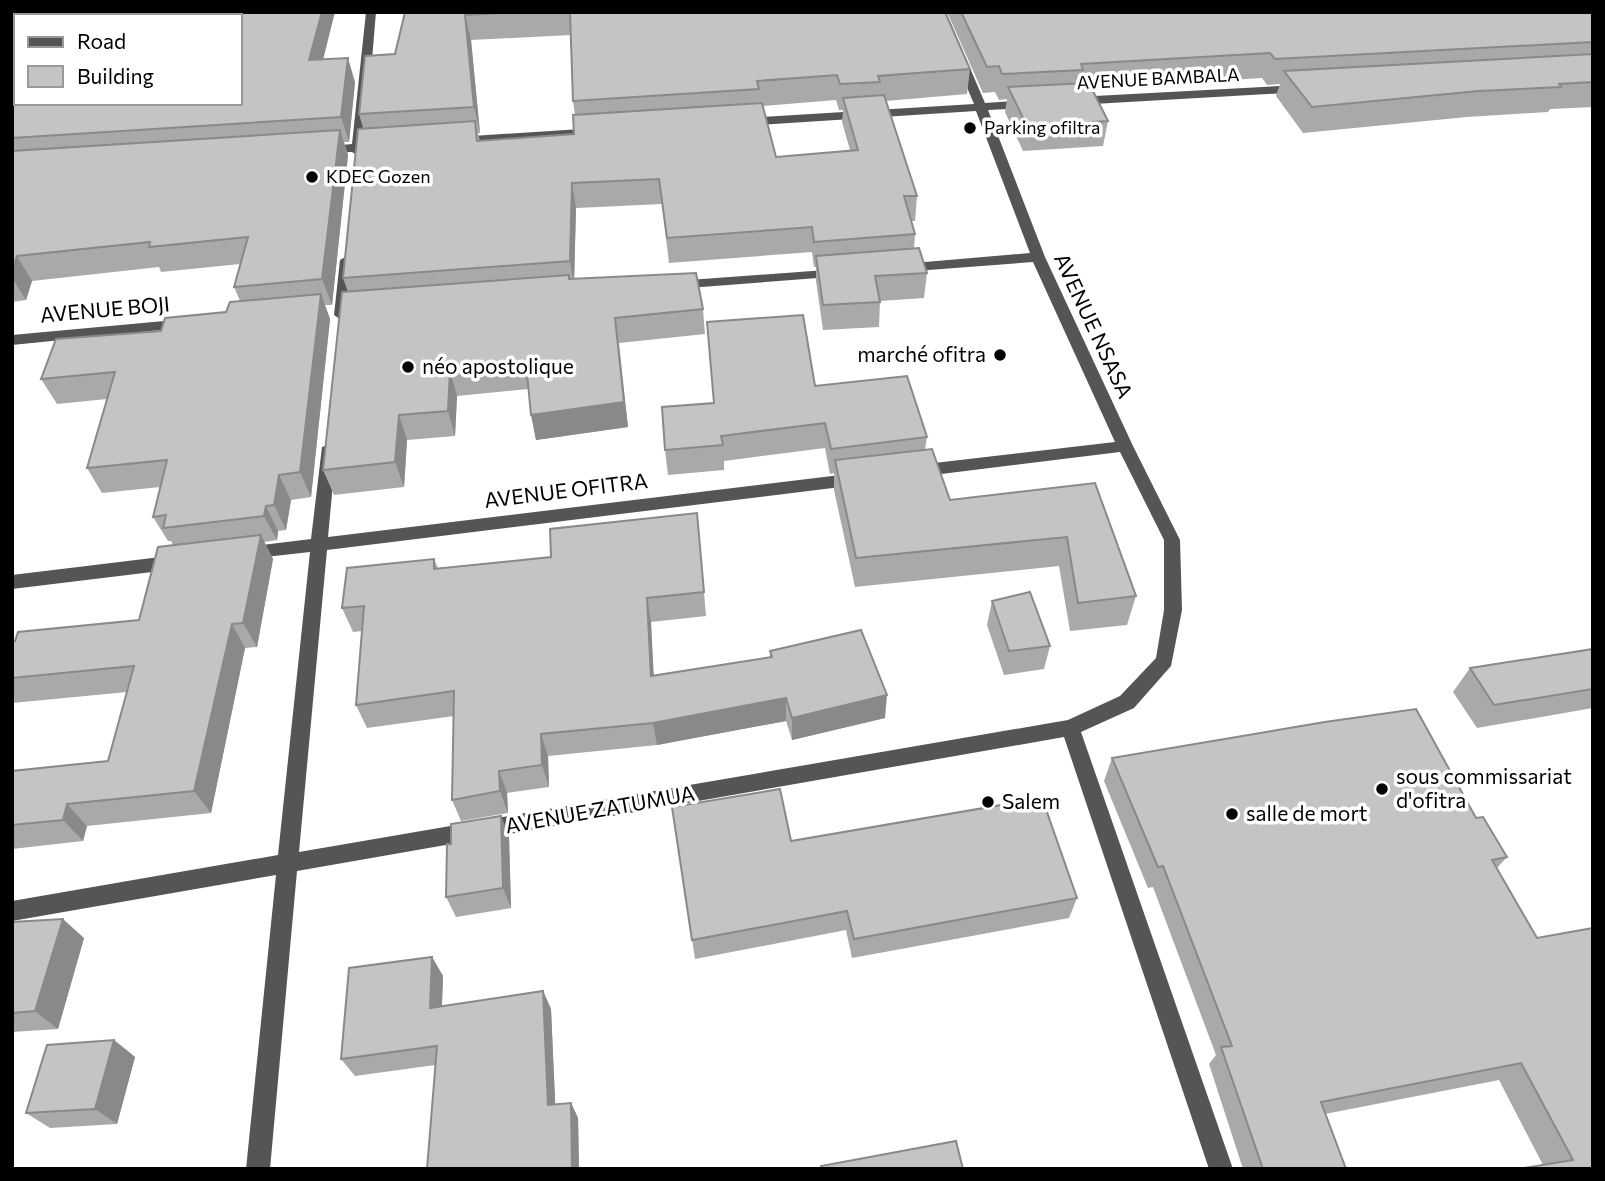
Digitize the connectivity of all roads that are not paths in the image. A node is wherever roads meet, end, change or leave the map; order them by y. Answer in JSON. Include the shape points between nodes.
{"nodes":[{"id":1,"x":371,"y":12,"type":"edge"},
{"id":2,"x":940,"y":12,"type":"edge"},
{"id":3,"x":1315,"y":88,"type":"edge"},
{"id":4,"x":1064,"y":102,"type":"edge"},
{"id":5,"x":1036,"y":104,"type":"edge"},
{"id":6,"x":981,"y":107,"type":"junction"},
{"id":7,"x":732,"y":123,"type":"edge"},
{"id":8,"x":607,"y":131,"type":"edge"},
{"id":9,"x":441,"y":142,"type":"edge"},
{"id":10,"x":400,"y":145,"type":"edge"},
{"id":11,"x":358,"y":147,"type":"junction"},
{"id":12,"x":317,"y":150,"type":"edge"},
{"id":13,"x":355,"y":174,"type":"edge"},
{"id":14,"x":348,"y":243,"type":"edge"},
{"id":15,"x":1038,"y":257,"type":"junction"},
{"id":16,"x":888,"y":269,"type":"edge"},
{"id":17,"x":860,"y":271,"type":"edge"},
{"id":18,"x":655,"y":287,"type":"edge"},
{"id":19,"x":205,"y":322,"type":"edge"},
{"id":20,"x":339,"y":338,"type":"edge"},
{"id":21,"x":12,"y":340,"type":"edge"},
{"id":22,"x":329,"y":434,"type":"edge"},
{"id":23,"x":1125,"y":446,"type":"junction"},
{"id":24,"x":906,"y":473,"type":"edge"},
{"id":25,"x":879,"y":476,"type":"edge"},
{"id":26,"x":318,"y":544,"type":"junction"},
{"id":27,"x":225,"y":556,"type":"edge"},
{"id":28,"x":199,"y":559,"type":"edge"},
{"id":29,"x":12,"y":582,"type":"edge"},
{"id":30,"x":1165,"y":661,"type":"joint"},
{"id":31,"x":1070,"y":728,"type":"junction"},
{"id":32,"x":285,"y":865,"type":"junction"},
{"id":33,"x":12,"y":911,"type":"edge"},
{"id":34,"x":258,"y":1169,"type":"edge"},
{"id":35,"x":1221,"y":1169,"type":"edge"}],
"edges":[{"from":1,"to":11,"type":"street"},
{"from":2,"to":6,"type":"street","name":"AVENUE NSASA"},
{"from":3,"to":4,"type":"street","name":"AVENUE BAMBALA"},
{"from":5,"to":6,"type":"street"},
{"from":6,"to":7,"type":"street"},
{"from":6,"to":15,"type":"street","name":"AVENUE NSASA"},
{"from":8,"to":9,"type":"street"},
{"from":10,"to":11,"type":"street"},
{"from":11,"to":12,"type":"street"},
{"from":11,"to":13,"type":"street"},
{"from":14,"to":20,"type":"street"},
{"from":15,"to":16,"type":"street"},
{"from":15,"to":23,"type":"street","name":"AVENUE NSASA"},
{"from":17,"to":18,"type":"street"},
{"from":19,"to":21,"type":"street","name":"AVENUE BOJI"},
{"from":22,"to":26,"type":"street"},
{"from":23,"to":24,"type":"street"},
{"from":23,"to":30,"type":"street","name":"AVENUE NSASA","via":[[1172,540],[1173,610]]},
{"from":25,"to":26,"type":"street","name":"AVENUE OFITRA"},
{"from":26,"to":27,"type":"street","name":"AVENUE OFITRA"},
{"from":26,"to":32,"type":"street"},
{"from":28,"to":29,"type":"street"},
{"from":30,"to":31,"type":"street","name":"AVENUE ZATUMUA","via":[[1126,702]]},
{"from":31,"to":32,"type":"street","name":"AVENUE ZATUMUA"},
{"from":31,"to":35,"type":"street"},
{"from":32,"to":33,"type":"street","name":"AVENUE ZATUMUA"},
{"from":32,"to":34,"type":"street"}]}
